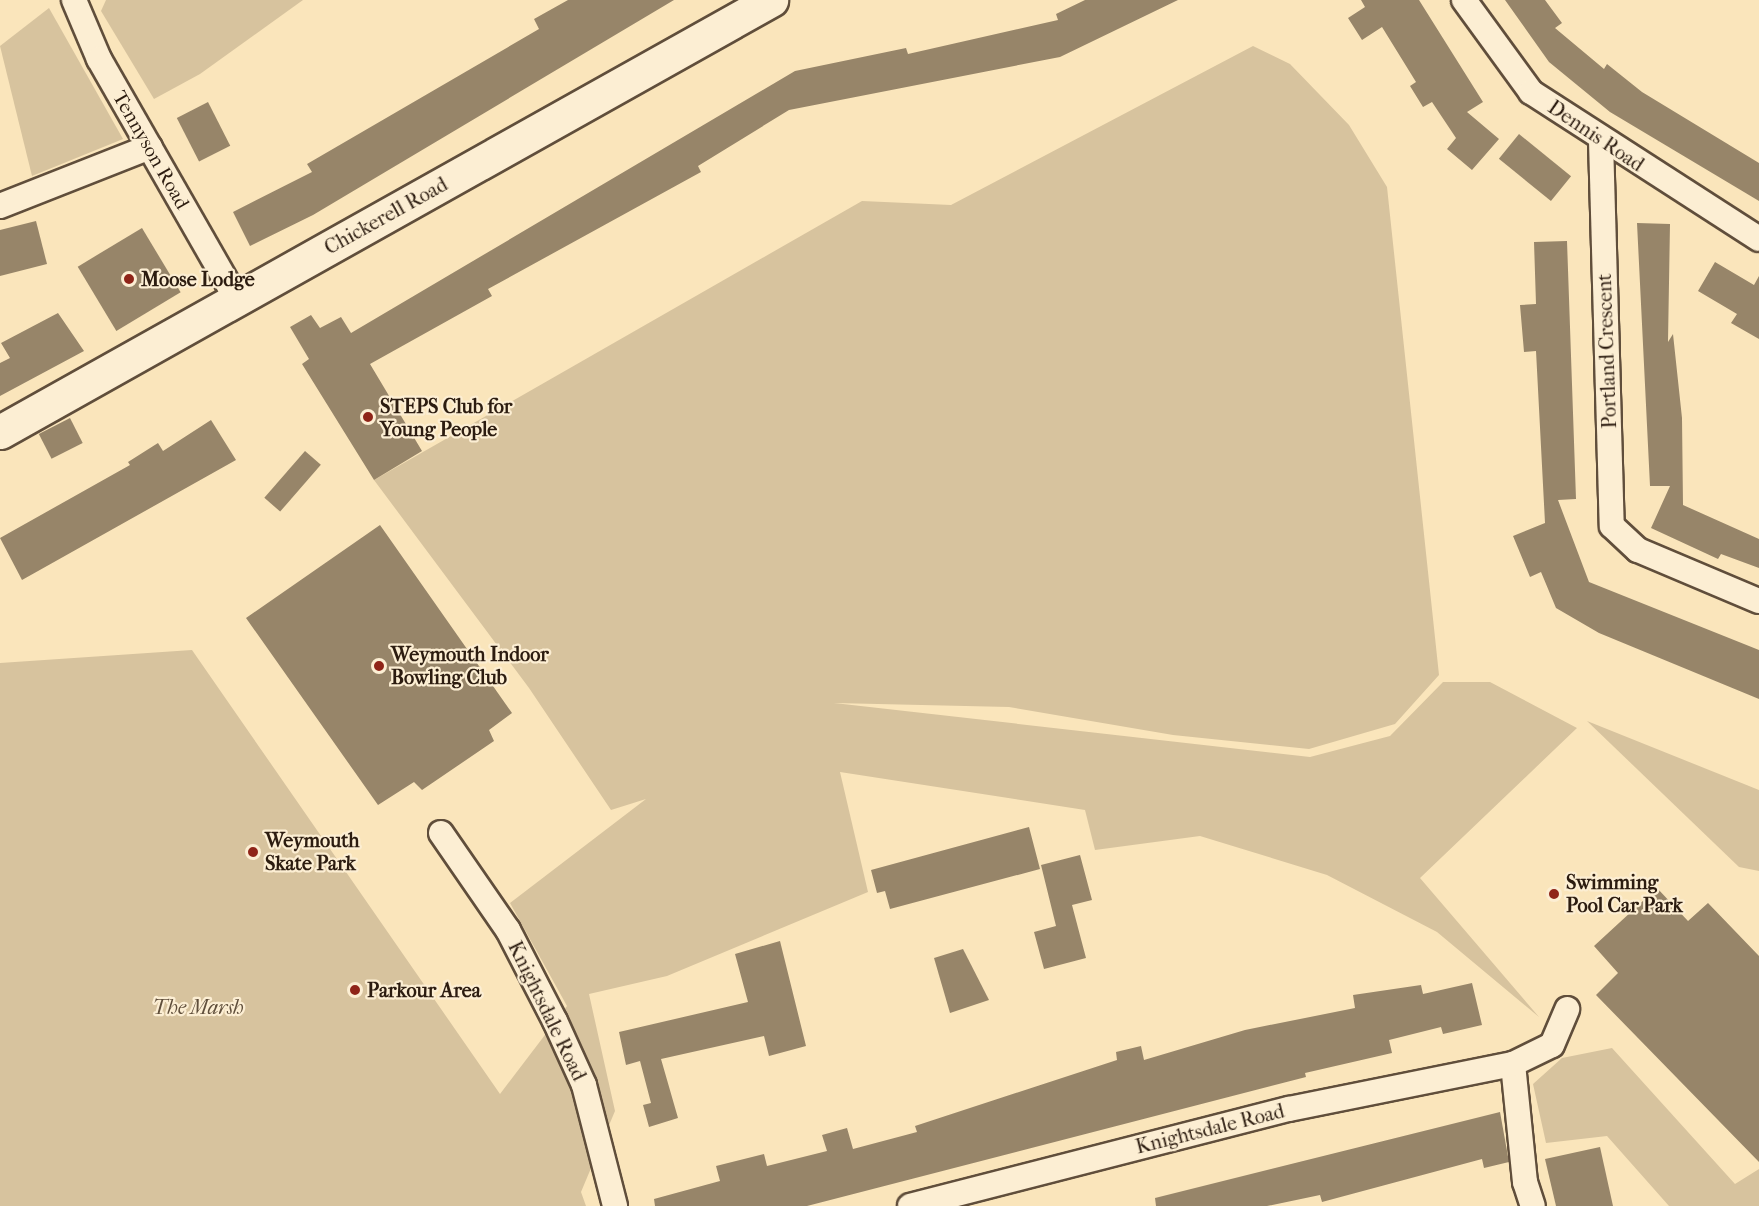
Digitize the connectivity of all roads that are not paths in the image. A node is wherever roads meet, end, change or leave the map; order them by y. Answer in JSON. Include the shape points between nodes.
{"nodes":[{"id":1,"x":74,"y":0,"type":"edge"},
{"id":2,"x":1464,"y":0,"type":"edge"},
{"id":3,"x":767,"y":1,"type":"edge"},
{"id":4,"x":1601,"y":141,"type":"junction"},
{"id":5,"x":150,"y":147,"type":"junction"},
{"id":6,"x":0,"y":206,"type":"edge"},
{"id":7,"x":1759,"y":240,"type":"edge"},
{"id":8,"x":235,"y":296,"type":"junction"},
{"id":9,"x":0,"y":432,"type":"edge"},
{"id":10,"x":1759,"y":601,"type":"edge"},
{"id":11,"x":441,"y":833,"type":"dead end"},
{"id":12,"x":1567,"y":1009,"type":"dead end"},
{"id":13,"x":1513,"y":1064,"type":"junction"},
{"id":14,"x":615,"y":1206,"type":"edge"},
{"id":15,"x":910,"y":1206,"type":"edge"},
{"id":16,"x":1533,"y":1206,"type":"edge"}],
"edges":[{"from":1,"to":5,"type":"street","name":"Tennyson Road","via":[[99,59]]},
{"from":2,"to":4,"type":"street","name":"Dennis Road","via":[[1515,76]]},
{"from":3,"to":8,"type":"main road","name":"Chickerell Road"},
{"from":4,"to":7,"type":"street","name":"Dennis Road"},
{"from":4,"to":10,"type":"street","name":"Portland Crescent","via":[[1612,526],[1638,550]]},
{"from":5,"to":6,"type":"street"},
{"from":5,"to":8,"type":"street","name":"Tennyson Road"},
{"from":8,"to":9,"type":"main road","name":"Chickerell Road"},
{"from":11,"to":14,"type":"street","name":"Knightsdale Road","via":[[508,930],[555,1021],[584,1085]]},
{"from":12,"to":13,"type":"street","name":"Knightsdale Road","via":[[1551,1046]]},
{"from":13,"to":15,"type":"street","name":"Knightsdale Road","via":[[1289,1108]]},
{"from":13,"to":16,"type":"street","via":[[1525,1182]]}]}
